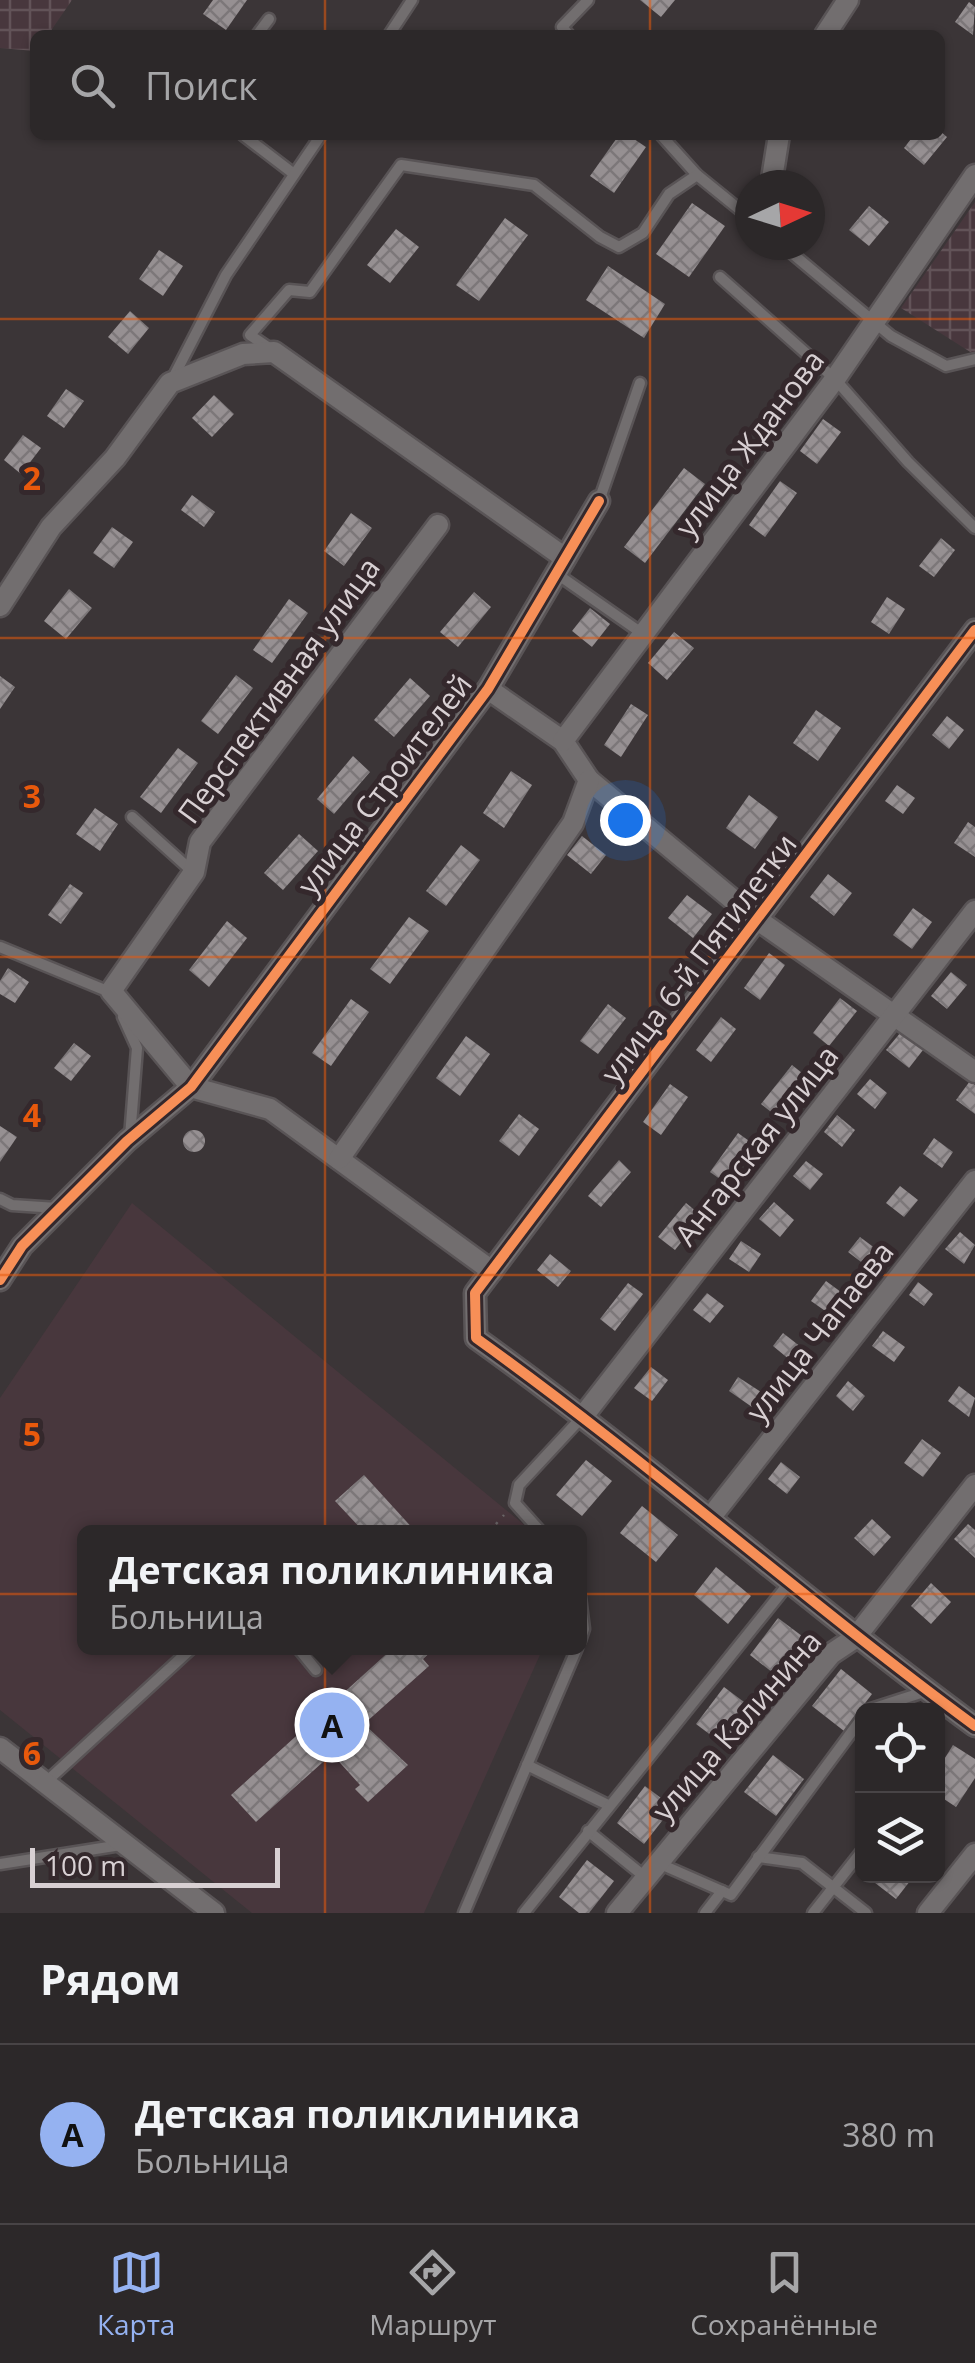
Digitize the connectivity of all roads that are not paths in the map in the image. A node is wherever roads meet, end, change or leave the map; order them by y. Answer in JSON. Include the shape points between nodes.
{"nodes":[{"id":1,"x":412,"y":0,"type":"edge"},
{"id":2,"x":588,"y":0,"type":"edge"},
{"id":3,"x":848,"y":0,"type":"edge"},
{"id":4,"x":269,"y":18,"type":"dead end"},
{"id":5,"x":261,"y":30,"type":"edge"},
{"id":6,"x":391,"y":30,"type":"edge"},
{"id":7,"x":565,"y":30,"type":"edge"},
{"id":8,"x":829,"y":30,"type":"edge"},
{"id":9,"x":250,"y":140,"type":"edge"},
{"id":10,"x":318,"y":140,"type":"edge"},
{"id":11,"x":666,"y":140,"type":"edge"},
{"id":12,"x":778,"y":140,"type":"edge"},
{"id":13,"x":773,"y":170,"type":"edge"},
{"id":14,"x":294,"y":174,"type":"junction"},
{"id":15,"x":697,"y":174,"type":"junction"},
{"id":16,"x":975,"y":175,"type":"edge"},
{"id":17,"x":735,"y":206,"type":"edge"},
{"id":18,"x":800,"y":260,"type":"edge"},
{"id":19,"x":720,"y":278,"type":"dead end"},
{"id":20,"x":874,"y":322,"type":"junction"},
{"id":21,"x":274,"y":352,"type":"junction"},
{"id":22,"x":975,"y":359,"type":"edge"},
{"id":23,"x":835,"y":379,"type":"junction"},
{"id":24,"x":640,"y":383,"type":"dead end"},
{"id":25,"x":170,"y":384,"type":"junction"},
{"id":26,"x":599,"y":500,"type":"joint"},
{"id":27,"x":438,"y":525,"type":"dead end"},
{"id":28,"x":975,"y":528,"type":"edge"},
{"id":29,"x":561,"y":566,"type":"junction"},
{"id":30,"x":0,"y":606,"type":"edge"},
{"id":31,"x":975,"y":630,"type":"edge"},
{"id":32,"x":643,"y":634,"type":"junction"},
{"id":33,"x":488,"y":689,"type":"junction"},
{"id":34,"x":563,"y":740,"type":"junction"},
{"id":35,"x":589,"y":780,"type":"junction"},
{"id":36,"x":132,"y":817,"type":"dead end"},
{"id":37,"x":194,"y":872,"type":"junction"},
{"id":38,"x":975,"y":911,"type":"edge"},
{"id":39,"x":755,"y":918,"type":"junction"},
{"id":40,"x":0,"y":947,"type":"edge"},
{"id":41,"x":111,"y":990,"type":"junction"},
{"id":42,"x":894,"y":1016,"type":"junction"},
{"id":43,"x":975,"y":1072,"type":"edge"},
{"id":44,"x":190,"y":1087,"type":"junction"},
{"id":45,"x":130,"y":1138,"type":"junction"},
{"id":46,"x":339,"y":1159,"type":"junction"},
{"id":47,"x":975,"y":1180,"type":"edge"},
{"id":48,"x":0,"y":1199,"type":"edge"},
{"id":49,"x":60,"y":1208,"type":"junction"},
{"id":50,"x":492,"y":1271,"type":"junction"},
{"id":51,"x":0,"y":1280,"type":"edge"},
{"id":52,"x":584,"y":1415,"type":"junction"},
{"id":53,"x":975,"y":1485,"type":"edge"},
{"id":54,"x":710,"y":1518,"type":"junction"},
{"id":55,"x":535,"y":1525,"type":"edge"},
{"id":56,"x":789,"y":1583,"type":"junction"},
{"id":57,"x":855,"y":1638,"type":"junction"},
{"id":58,"x":184,"y":1655,"type":"edge"},
{"id":59,"x":304,"y":1655,"type":"edge"},
{"id":60,"x":573,"y":1655,"type":"edge"},
{"id":61,"x":316,"y":1670,"type":"dead end"},
{"id":62,"x":927,"y":1690,"type":"junction"},
{"id":63,"x":889,"y":1703,"type":"edge"},
{"id":64,"x":975,"y":1726,"type":"edge"},
{"id":65,"x":855,"y":1727,"type":"edge"},
{"id":66,"x":3,"y":1752,"type":"edge"},
{"id":67,"x":527,"y":1765,"type":"junction"},
{"id":68,"x":46,"y":1782,"type":"junction"},
{"id":69,"x":608,"y":1805,"type":"junction"},
{"id":70,"x":588,"y":1830,"type":"junction"},
{"id":71,"x":126,"y":1844,"type":"junction"},
{"id":72,"x":975,"y":1854,"type":"edge"},
{"id":73,"x":758,"y":1858,"type":"junction"},
{"id":74,"x":855,"y":1859,"type":"edge"},
{"id":75,"x":0,"y":1864,"type":"edge"},
{"id":76,"x":651,"y":1870,"type":"junction"},
{"id":77,"x":833,"y":1887,"type":"junction"},
{"id":78,"x":722,"y":1891,"type":"junction"},
{"id":79,"x":199,"y":1909,"type":"edge"},
{"id":80,"x":464,"y":1913,"type":"edge"},
{"id":81,"x":524,"y":1913,"type":"edge"},
{"id":82,"x":617,"y":1913,"type":"edge"},
{"id":83,"x":706,"y":1913,"type":"edge"},
{"id":84,"x":813,"y":1913,"type":"edge"},
{"id":85,"x":866,"y":1913,"type":"edge"},
{"id":86,"x":928,"y":1913,"type":"edge"}],
"edges":[{"from":1,"to":6,"type":"lane"},
{"from":2,"to":7,"type":"lane"},
{"from":3,"to":8,"type":"street"},
{"from":4,"to":5,"type":"lane"},
{"from":9,"to":14,"type":"lane"},
{"from":10,"to":14,"type":"lane"},
{"from":11,"to":15,"type":"lane"},
{"from":12,"to":13,"type":"street"},
{"from":14,"to":25,"type":"lane","via":[[226,275]]},
{"from":15,"to":17,"type":"lane"},
{"from":15,"to":21,"type":"lane","via":[[670,194],[643,234],[619,247],[534,185],[401,165],[310,292],[289,290],[250,335]]},
{"from":16,"to":20,"type":"street","name":"улица Жданова"},
{"from":18,"to":20,"type":"lane"},
{"from":19,"to":23,"type":"lane"},
{"from":20,"to":22,"type":"lane","via":[[946,366]]},
{"from":20,"to":23,"type":"street","name":"улица Жданова"},
{"from":21,"to":25,"type":"street","via":[[242,354]]},
{"from":21,"to":29,"type":"street"},
{"from":23,"to":28,"type":"lane"},
{"from":23,"to":32,"type":"street","name":"улица Жданова"},
{"from":24,"to":26,"type":"lane"},
{"from":25,"to":30,"type":"street","via":[[115,458],[51,527]]},
{"from":26,"to":29,"type":"street","name":"улица Строителей"},
{"from":27,"to":37,"type":"street","name":"Перспективная улица","via":[[200,842]]},
{"from":29,"to":32,"type":"lane"},
{"from":29,"to":33,"type":"street","name":"улица Строителей"},
{"from":31,"to":39,"type":"street","name":"улица 6-й Пятилетки"},
{"from":32,"to":34,"type":"street","name":"улица Жданова"},
{"from":33,"to":34,"type":"street"},
{"from":33,"to":44,"type":"street","name":"улица Строителей"},
{"from":34,"to":35,"type":"street"},
{"from":35,"to":39,"type":"street"},
{"from":35,"to":46,"type":"street","via":[[573,823]]},
{"from":36,"to":37,"type":"lane"},
{"from":37,"to":41,"type":"street","name":"Перспективная улица"},
{"from":38,"to":42,"type":"street","name":"Ангарская улица"},
{"from":39,"to":42,"type":"street"},
{"from":39,"to":50,"type":"street","name":"улица 6-й Пятилетки"},
{"from":40,"to":41,"type":"lane"},
{"from":41,"to":44,"type":"street"},
{"from":41,"to":45,"type":"lane","via":[[138,1048]]},
{"from":42,"to":43,"type":"street"},
{"from":42,"to":52,"type":"street","name":"Ангарская улица"},
{"from":44,"to":45,"type":"street","name":"улица Строителей"},
{"from":44,"to":46,"type":"street","via":[[270,1109]]},
{"from":45,"to":49,"type":"street","name":"улица Строителей"},
{"from":46,"to":50,"type":"street"},
{"from":47,"to":54,"type":"street","name":"улица Чапаева"},
{"from":48,"to":49,"type":"lane"},
{"from":49,"to":51,"type":"street","name":"улица Строителей"},
{"from":50,"to":52,"type":"street","name":"улица 6-й Пятилетки","via":[[476,1293],[476,1338]]},
{"from":52,"to":54,"type":"street"},
{"from":52,"to":55,"type":"lane","via":[[519,1485],[516,1503]]},
{"from":53,"to":57,"type":"street","name":"улица Калинина"},
{"from":54,"to":56,"type":"street"},
{"from":56,"to":57,"type":"street"},
{"from":56,"to":69,"type":"lane"},
{"from":57,"to":62,"type":"street"},
{"from":57,"to":76,"type":"street","name":"улица Калинина","via":[[831,1654]]},
{"from":58,"to":68,"type":"lane"},
{"from":59,"to":61,"type":"lane"},
{"from":60,"to":67,"type":"lane"},
{"from":62,"to":63,"type":"lane"},
{"from":62,"to":64,"type":"street"},
{"from":65,"to":73,"type":"lane"},
{"from":66,"to":68,"type":"street"},
{"from":67,"to":69,"type":"lane"},
{"from":67,"to":80,"type":"lane"},
{"from":68,"to":71,"type":"street"},
{"from":69,"to":70,"type":"lane"},
{"from":70,"to":76,"type":"lane"},
{"from":70,"to":81,"type":"lane"},
{"from":71,"to":75,"type":"lane"},
{"from":71,"to":79,"type":"street"},
{"from":72,"to":86,"type":"street"},
{"from":73,"to":77,"type":"lane","via":[[802,1864]]},
{"from":73,"to":78,"type":"lane","via":[[731,1895]]},
{"from":74,"to":77,"type":"lane"},
{"from":76,"to":78,"type":"lane"},
{"from":76,"to":82,"type":"street","name":"улица Калинина"},
{"from":77,"to":84,"type":"lane"},
{"from":77,"to":85,"type":"lane"},
{"from":78,"to":83,"type":"lane"}]}
